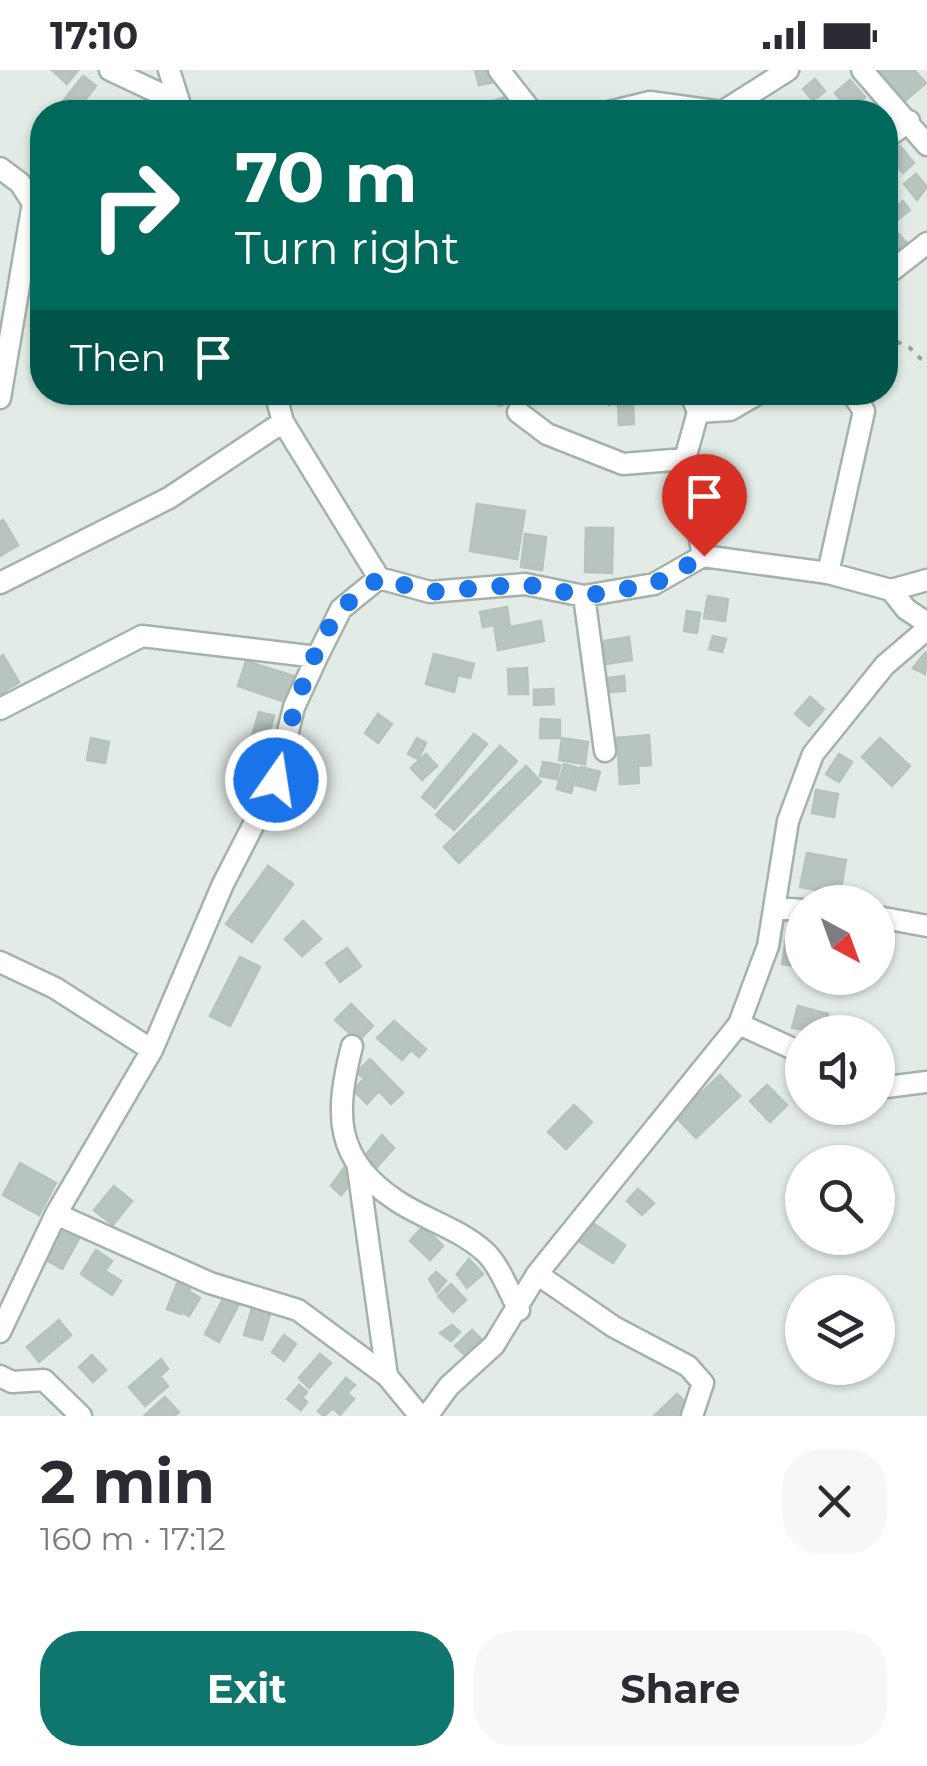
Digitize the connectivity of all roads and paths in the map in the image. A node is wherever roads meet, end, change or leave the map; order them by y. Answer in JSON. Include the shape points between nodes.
{"nodes":[{"id":1,"x":110,"y":70,"type":"edge"},
{"id":2,"x":168,"y":70,"type":"edge"},
{"id":3,"x":499,"y":70,"type":"edge"},
{"id":4,"x":788,"y":70,"type":"edge"},
{"id":5,"x":862,"y":70,"type":"edge"},
{"id":6,"x":167,"y":100,"type":"edge"},
{"id":7,"x":178,"y":100,"type":"edge"},
{"id":8,"x":523,"y":100,"type":"edge"},
{"id":9,"x":741,"y":100,"type":"edge"},
{"id":10,"x":890,"y":100,"type":"edge"},
{"id":11,"x":898,"y":109,"type":"edge"},
{"id":12,"x":909,"y":121,"type":"junction"},
{"id":13,"x":898,"y":129,"type":"edge"},
{"id":14,"x":927,"y":145,"type":"edge"},
{"id":15,"x":0,"y":168,"type":"edge"},
{"id":16,"x":30,"y":197,"type":"edge"},
{"id":17,"x":30,"y":226,"type":"edge"},
{"id":18,"x":927,"y":244,"type":"edge"},
{"id":19,"x":898,"y":266,"type":"edge"},
{"id":20,"x":898,"y":342,"type":"edge"},
{"id":21,"x":927,"y":364,"type":"edge"},
{"id":22,"x":0,"y":398,"type":"edge"},
{"id":23,"x":279,"y":405,"type":"edge"},
{"id":24,"x":694,"y":405,"type":"edge"},
{"id":25,"x":708,"y":405,"type":"edge"},
{"id":26,"x":739,"y":405,"type":"edge"},
{"id":27,"x":860,"y":405,"type":"edge"},
{"id":28,"x":518,"y":412,"type":"dead end"},
{"id":29,"x":284,"y":422,"type":"junction"},
{"id":30,"x":685,"y":460,"type":"junction"},
{"id":31,"x":704,"y":556,"type":"junction"},
{"id":32,"x":828,"y":573,"type":"junction"},
{"id":33,"x":379,"y":578,"type":"junction"},
{"id":34,"x":927,"y":580,"type":"edge"},
{"id":35,"x":0,"y":583,"type":"edge"},
{"id":36,"x":892,"y":590,"type":"junction"},
{"id":37,"x":584,"y":596,"type":"junction"},
{"id":38,"x":927,"y":626,"type":"edge"},
{"id":39,"x":317,"y":657,"type":"junction"},
{"id":40,"x":0,"y":709,"type":"edge"},
{"id":41,"x":604,"y":751,"type":"dead end"},
{"id":42,"x":776,"y":908,"type":"junction"},
{"id":43,"x":785,"y":909,"type":"edge"},
{"id":44,"x":895,"y":921,"type":"edge"},
{"id":45,"x":927,"y":926,"type":"edge"},
{"id":46,"x":0,"y":962,"type":"edge"},
{"id":47,"x":739,"y":1024,"type":"junction"},
{"id":48,"x":785,"y":1045,"type":"edge"},
{"id":49,"x":352,"y":1046,"type":"dead end"},
{"id":50,"x":152,"y":1050,"type":"junction"},
{"id":51,"x":927,"y":1082,"type":"edge"},
{"id":52,"x":895,"y":1086,"type":"edge"},
{"id":53,"x":358,"y":1168,"type":"junction"},
{"id":54,"x":56,"y":1214,"type":"junction"},
{"id":55,"x":537,"y":1274,"type":"junction"},
{"id":56,"x":518,"y":1310,"type":"junction"},
{"id":57,"x":0,"y":1332,"type":"edge"},
{"id":58,"x":0,"y":1376,"type":"edge"},
{"id":59,"x":387,"y":1376,"type":"junction"},
{"id":60,"x":81,"y":1416,"type":"edge"},
{"id":61,"x":424,"y":1416,"type":"edge"},
{"id":62,"x":692,"y":1416,"type":"edge"}],
"edges":[{"from":1,"to":6,"type":"street"},
{"from":2,"to":7,"type":"street"},
{"from":3,"to":8,"type":"street"},
{"from":4,"to":9,"type":"street"},
{"from":5,"to":10,"type":"street"},
{"from":11,"to":12,"type":"street"},
{"from":12,"to":13,"type":"street"},
{"from":12,"to":14,"type":"street"},
{"from":15,"to":16,"type":"street"},
{"from":17,"to":22,"type":"street"},
{"from":18,"to":19,"type":"street"},
{"from":20,"to":21,"type":"path"},
{"from":23,"to":29,"type":"street"},
{"from":24,"to":30,"type":"street"},
{"from":25,"to":26,"type":"street"},
{"from":27,"to":32,"type":"street","via":[[864,411]]},
{"from":28,"to":30,"type":"street","via":[[548,434],[622,464]]},
{"from":29,"to":33,"type":"street"},
{"from":29,"to":35,"type":"street","via":[[169,498]]},
{"from":30,"to":31,"type":"street"},
{"from":31,"to":32,"type":"street"},
{"from":31,"to":37,"type":"street","via":[[654,584]]},
{"from":32,"to":36,"type":"street"},
{"from":33,"to":37,"type":"street","via":[[430,592],[525,584]]},
{"from":33,"to":39,"type":"street","via":[[342,609]]},
{"from":34,"to":36,"type":"street"},
{"from":36,"to":38,"type":"street"},
{"from":37,"to":41,"type":"street"},
{"from":38,"to":42,"type":"street","via":[[812,754],[788,821]]},
{"from":39,"to":40,"type":"street","via":[[142,636]]},
{"from":39,"to":50,"type":"street","via":[[294,706],[276,780]]},
{"from":42,"to":43,"type":"street"},
{"from":42,"to":47,"type":"street"},
{"from":44,"to":45,"type":"street"},
{"from":46,"to":50,"type":"street","via":[[55,988]]},
{"from":47,"to":48,"type":"street"},
{"from":47,"to":55,"type":"street"},
{"from":49,"to":53,"type":"street","via":[[339,1116]]},
{"from":50,"to":54,"type":"street"},
{"from":51,"to":52,"type":"street"},
{"from":53,"to":56,"type":"street","via":[[396,1200],[486,1252]]},
{"from":53,"to":59,"type":"street"},
{"from":54,"to":57,"type":"street"},
{"from":54,"to":59,"type":"street","via":[[210,1284],[298,1310]]},
{"from":55,"to":56,"type":"street"},
{"from":55,"to":62,"type":"street","via":[[614,1327],[688,1366],[703,1382]]},
{"from":56,"to":61,"type":"street","via":[[494,1345]]},
{"from":58,"to":60,"type":"street","via":[[44,1380]]},
{"from":59,"to":61,"type":"street"}]}
